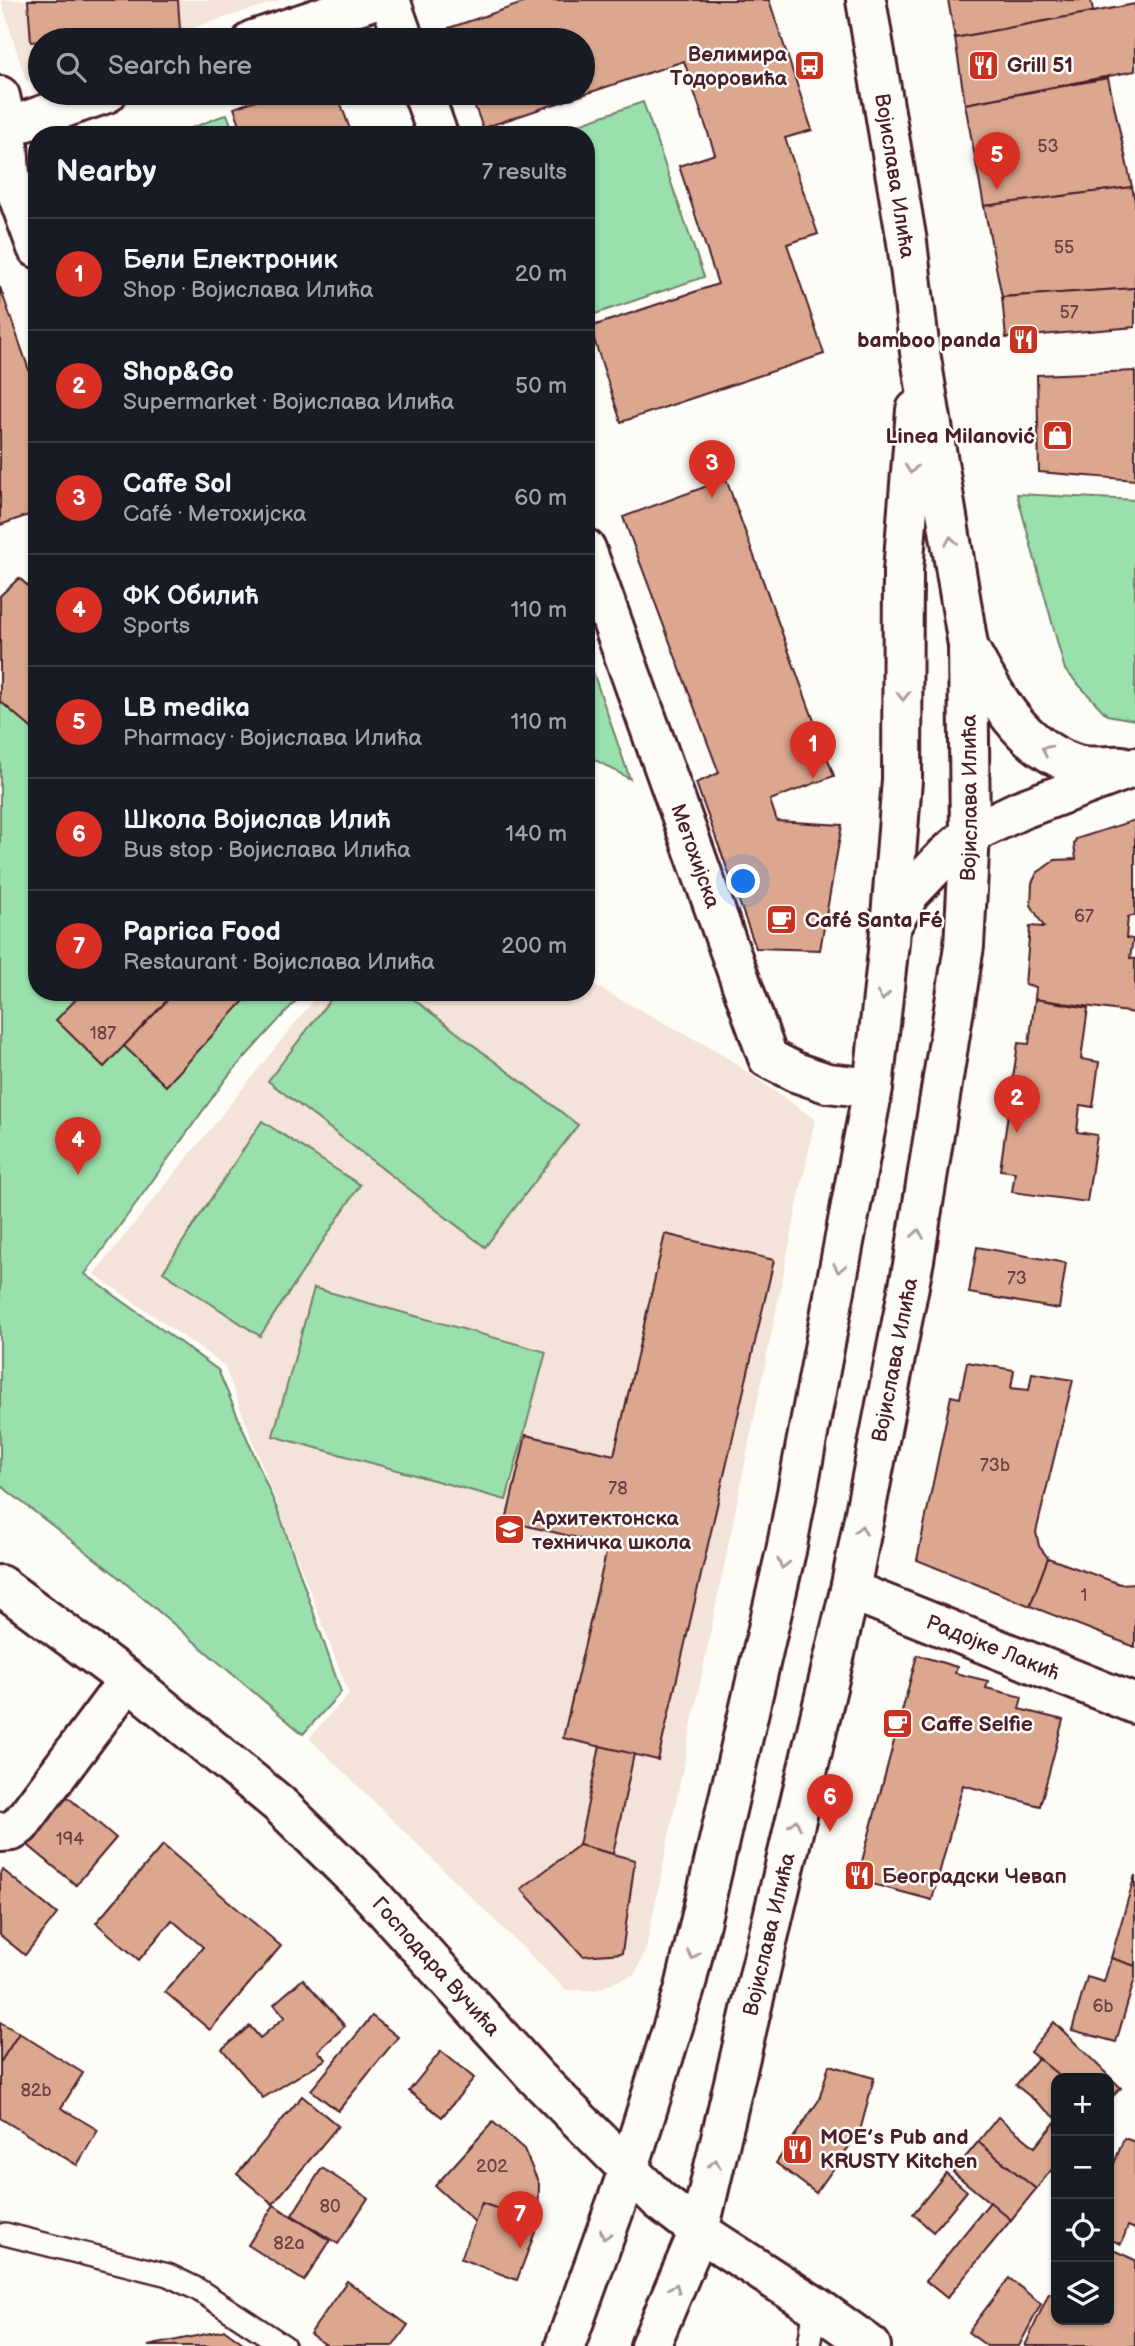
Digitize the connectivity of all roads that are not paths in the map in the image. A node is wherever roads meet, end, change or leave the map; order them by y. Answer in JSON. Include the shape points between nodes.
{"nodes":[{"id":1,"x":373,"y":0,"type":"edge"},
{"id":2,"x":390,"y":0,"type":"edge"},
{"id":3,"x":866,"y":0,"type":"edge"},
{"id":4,"x":289,"y":28,"type":"edge"},
{"id":5,"x":400,"y":28,"type":"edge"},
{"id":6,"x":57,"y":105,"type":"edge"},
{"id":7,"x":427,"y":105,"type":"edge"},
{"id":8,"x":2,"y":118,"type":"edge"},
{"id":9,"x":435,"y":126,"type":"edge"},
{"id":10,"x":28,"y":223,"type":"edge"},
{"id":11,"x":920,"y":352,"type":"junction"},
{"id":12,"x":595,"y":574,"type":"edge"},
{"id":13,"x":968,"y":645,"type":"junction"},
{"id":14,"x":1135,"y":767,"type":"edge"},
{"id":15,"x":970,"y":834,"type":"junction"},
{"id":16,"x":890,"y":928,"type":"junction"},
{"id":17,"x":873,"y":1088,"type":"junction"},
{"id":18,"x":0,"y":1585,"type":"edge"},
{"id":19,"x":850,"y":1590,"type":"junction"},
{"id":20,"x":128,"y":1680,"type":"junction"},
{"id":21,"x":1135,"y":1704,"type":"edge"},
{"id":22,"x":0,"y":1832,"type":"edge"},
{"id":23,"x":628,"y":2171,"type":"junction"},
{"id":24,"x":699,"y":2231,"type":"junction"},
{"id":25,"x":5,"y":2234,"type":"dead end"},
{"id":26,"x":815,"y":2306,"type":"junction"},
{"id":27,"x":284,"y":2346,"type":"edge"},
{"id":28,"x":565,"y":2346,"type":"edge"},
{"id":29,"x":650,"y":2346,"type":"edge"},
{"id":30,"x":809,"y":2346,"type":"edge"},
{"id":31,"x":871,"y":2346,"type":"edge"}],
"edges":[{"from":1,"to":4,"type":"main road"},
{"from":2,"to":5,"type":"main road"},
{"from":3,"to":11,"type":"main road","name":"Војислава Илића","via":[[907,242]]},
{"from":6,"to":8,"type":"main road"},
{"from":7,"to":9,"type":"main road"},
{"from":8,"to":10,"type":"main road","via":[[10,174]]},
{"from":13,"to":11,"type":"main road","name":"Војислава Илића","one_way":true},
{"from":11,"to":16,"type":"main road","name":"Војислава Илића","one_way":true,"via":[[903,571],[902,780]]},
{"from":12,"to":17,"type":"main road","name":"Метохијска","via":[[768,1058],[827,1083]]},
{"from":14,"to":13,"type":"main road","one_way":true,"via":[[1076,765],[1034,744],[989,685]]},
{"from":13,"to":15,"type":"main road","name":"Војислава Илића"},
{"from":14,"to":15,"type":"main road"},
{"from":15,"to":16,"type":"main road","via":[[910,893]]},
{"from":19,"to":15,"type":"main road","name":"Војислава Илића","one_way":true,"via":[[918,1233],[964,946]]},
{"from":16,"to":17,"type":"main road","name":"Војислава Илића","one_way":true},
{"from":17,"to":23,"type":"main road","name":"Војислава Илића","one_way":true,"via":[[786,1551],[685,1988]]},
{"from":18,"to":20,"type":"main road","name":"Господара Вучића"},
{"from":19,"to":21,"type":"main road","name":"Радојке Лакић"},
{"from":24,"to":19,"type":"main road","name":"Војислава Илића","one_way":true},
{"from":20,"to":22,"type":"main road","via":[[20,1825]]},
{"from":20,"to":23,"type":"main road","name":"Господара Вучића","via":[[279,1804],[369,1892]]},
{"from":23,"to":24,"type":"main road","name":"Господара Вучића"},
{"from":23,"to":28,"type":"main road","name":"Војислава Илића","one_way":true},
{"from":24,"to":26,"type":"main road","name":"Господара Вучића"},
{"from":29,"to":24,"type":"main road","name":"Војислава Илића","one_way":true},
{"from":25,"to":27,"type":"lane","via":[[169,2275]]},
{"from":26,"to":30,"type":"lane"},
{"from":26,"to":31,"type":"main road","name":"Господара Вучића"}]}
